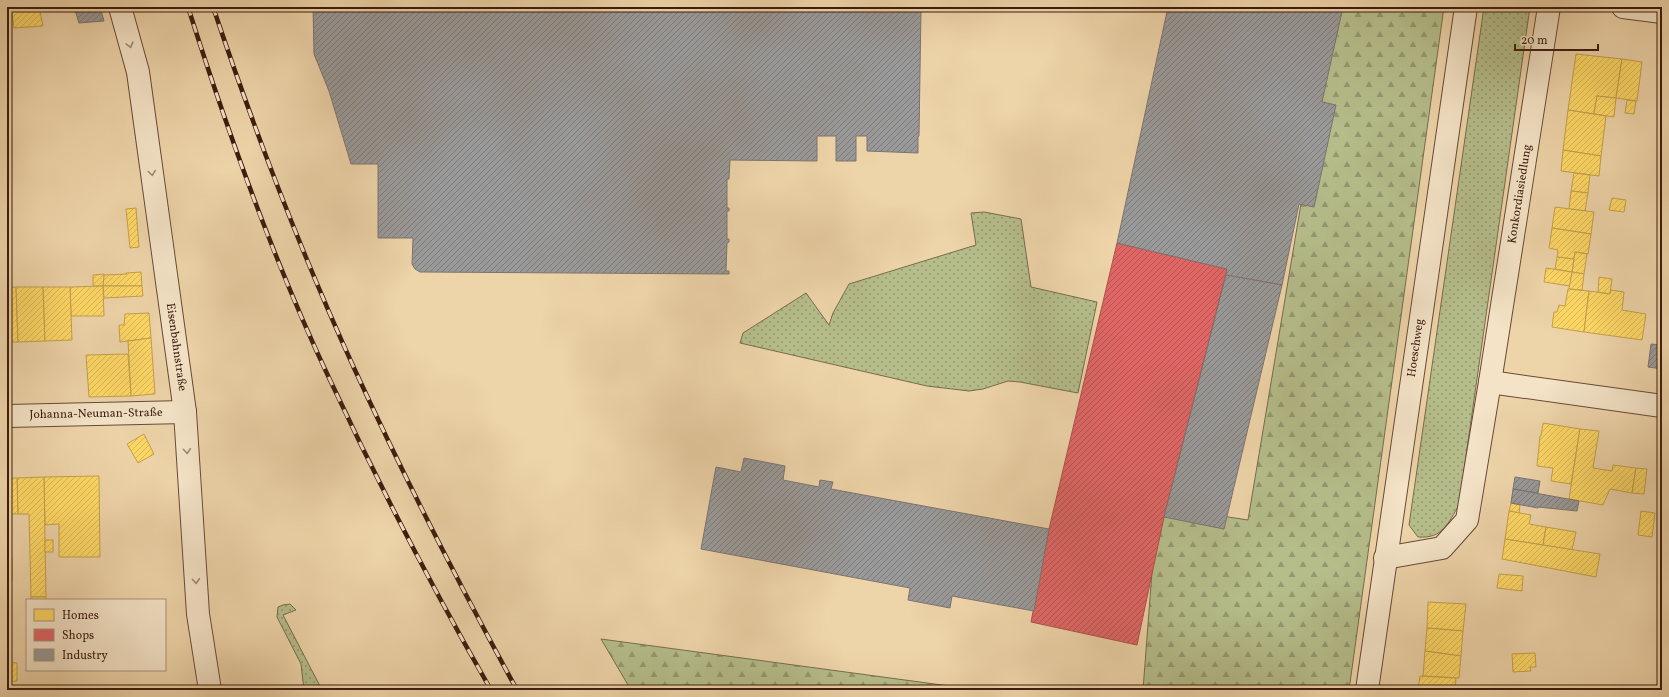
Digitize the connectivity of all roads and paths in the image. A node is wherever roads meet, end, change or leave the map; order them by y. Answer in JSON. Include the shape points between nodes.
{"nodes":[{"id":1,"x":120,"y":7,"type":"edge"},
{"id":2,"x":1466,"y":7,"type":"edge"},
{"id":3,"x":1549,"y":7,"type":"edge"},
{"id":4,"x":1623,"y":7,"type":"edge"},
{"id":5,"x":1662,"y":12,"type":"edge"},
{"id":6,"x":1490,"y":382,"type":"junction"},
{"id":7,"x":1662,"y":406,"type":"edge"},
{"id":8,"x":185,"y":412,"type":"junction"},
{"id":9,"x":7,"y":416,"type":"edge"},
{"id":10,"x":1385,"y":558,"type":"junction"},
{"id":11,"x":210,"y":690,"type":"edge"},
{"id":12,"x":1367,"y":690,"type":"edge"}],
"edges":[{"from":1,"to":8,"type":"street","name":"Eisenbahnstraße","one_way":true,"via":[[138,72]]},
{"from":2,"to":10,"type":"street","name":"Hoeschweg"},
{"from":3,"to":6,"type":"street","name":"Konkordiasiedlung"},
{"from":4,"to":5,"type":"street"},
{"from":6,"to":7,"type":"street"},
{"from":6,"to":10,"type":"street","name":"Konkordiasiedlung","via":[[1467,520],[1442,548]]},
{"from":8,"to":9,"type":"street","name":"Johanna-Neuman-Straße"},
{"from":8,"to":11,"type":"street","name":"Eisenbahnstraße","one_way":true,"via":[[198,614]]},
{"from":10,"to":12,"type":"street","name":"Hoeschweg"}]}
